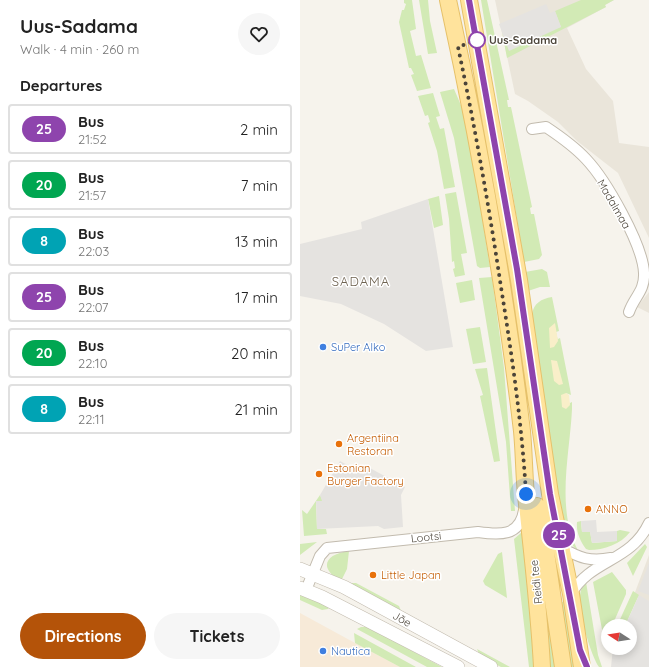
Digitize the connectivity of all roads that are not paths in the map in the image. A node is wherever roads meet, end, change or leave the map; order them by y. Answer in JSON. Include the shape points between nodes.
{"nodes":[{"id":1,"x":448,"y":0,"type":"edge"},
{"id":2,"x":469,"y":0,"type":"edge"},
{"id":3,"x":532,"y":129,"type":"dead end"},
{"id":4,"x":629,"y":312,"type":"dead end"},
{"id":5,"x":522,"y":432,"type":"junction"},
{"id":6,"x":526,"y":494,"type":"junction"},
{"id":7,"x":649,"y":523,"type":"edge"},
{"id":8,"x":562,"y":548,"type":"junction"},
{"id":9,"x":617,"y":557,"type":"junction"},
{"id":10,"x":306,"y":571,"type":"edge"},
{"id":11,"x":303,"y":589,"type":"edge"},
{"id":12,"x":570,"y":594,"type":"junction"},
{"id":13,"x":458,"y":667,"type":"edge"},
{"id":14,"x":491,"y":667,"type":"edge"},
{"id":15,"x":542,"y":667,"type":"edge"},
{"id":16,"x":563,"y":667,"type":"edge"},
{"id":17,"x":582,"y":667,"type":"edge"}],
"edges":[{"from":1,"to":5,"type":"main road","name":"Reidi tee","via":[[484,180]]},
{"from":2,"to":8,"type":"main road","via":[[517,269],[550,494]]},
{"from":3,"to":4,"type":"street","name":"Madalmaa","via":[[546,127],[568,141],[588,161],[612,197],[637,246],[644,273],[641,292],[632,302]]},
{"from":5,"to":6,"type":"main road","name":"Reidi tee"},
{"from":5,"to":16,"type":"main road","via":[[545,546]]},
{"from":6,"to":10,"type":"street","name":"Lootsi","via":[[523,518],[517,528],[510,532],[496,535],[478,532],[327,548]]},
{"from":6,"to":15,"type":"main road","name":"Reidi tee","via":[[538,594]]},
{"from":7,"to":9,"type":"street","via":[[641,538]]},
{"from":8,"to":9,"type":"street","via":[[584,559]]},
{"from":8,"to":12,"type":"main road"},
{"from":9,"to":12,"type":"street","via":[[587,574]]},
{"from":10,"to":11,"type":"street","name":"Lootsi"},
{"from":10,"to":14,"type":"street","name":"Jõe","via":[[344,587]]},
{"from":11,"to":13,"type":"street","name":"Jõe"},
{"from":12,"to":17,"type":"main road"}]}
